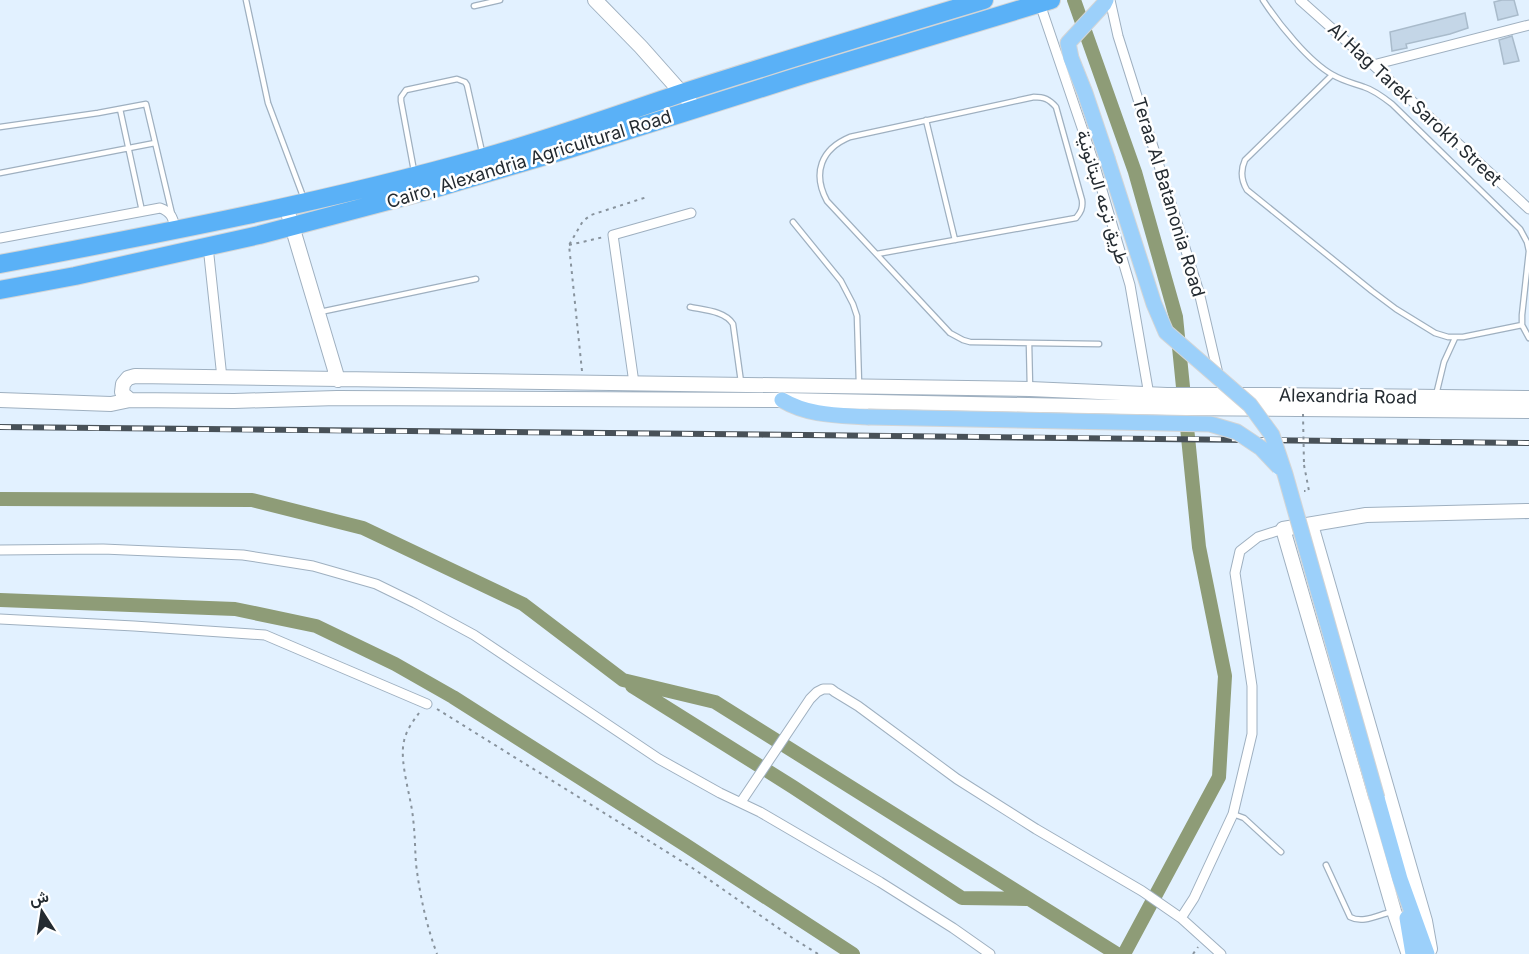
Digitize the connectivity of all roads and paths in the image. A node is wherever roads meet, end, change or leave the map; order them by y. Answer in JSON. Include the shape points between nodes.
{"nodes":[{"id":1,"x":246,"y":0,"type":"edge"},
{"id":2,"x":500,"y":0,"type":"edge"},
{"id":3,"x":595,"y":0,"type":"edge"},
{"id":4,"x":984,"y":0,"type":"edge"},
{"id":5,"x":1263,"y":0,"type":"edge"},
{"id":6,"x":1300,"y":0,"type":"edge"},
{"id":7,"x":1046,"y":2,"type":"edge"},
{"id":8,"x":1107,"y":2,"type":"edge"},
{"id":9,"x":474,"y":6,"type":"dead end"},
{"id":10,"x":1529,"y":25,"type":"edge"},
{"id":11,"x":1373,"y":65,"type":"junction"},
{"id":12,"x":1332,"y":75,"type":"junction"},
{"id":13,"x":683,"y":93,"type":"junction"},
{"id":14,"x":120,"y":109,"type":"junction"},
{"id":15,"x":696,"y":109,"type":"junction"},
{"id":16,"x":926,"y":120,"type":"junction"},
{"id":17,"x":0,"y":127,"type":"edge"},
{"id":18,"x":155,"y":143,"type":"junction"},
{"id":19,"x":129,"y":148,"type":"junction"},
{"id":20,"x":483,"y":158,"type":"junction"},
{"id":21,"x":0,"y":173,"type":"edge"},
{"id":22,"x":415,"y":176,"type":"junction"},
{"id":23,"x":647,"y":197,"type":"dead end"},
{"id":24,"x":305,"y":202,"type":"junction"},
{"id":25,"x":286,"y":206,"type":"junction"},
{"id":26,"x":1528,"y":206,"type":"edge"},
{"id":27,"x":142,"y":211,"type":"junction"},
{"id":28,"x":691,"y":213,"type":"dead end"},
{"id":29,"x":793,"y":222,"type":"dead end"},
{"id":30,"x":174,"y":223,"type":"junction"},
{"id":31,"x":292,"y":227,"type":"junction"},
{"id":32,"x":613,"y":235,"type":"junction"},
{"id":33,"x":0,"y":238,"type":"edge"},
{"id":34,"x":955,"y":240,"type":"junction"},
{"id":35,"x":569,"y":245,"type":"junction"},
{"id":36,"x":208,"y":246,"type":"junction"},
{"id":37,"x":877,"y":254,"type":"junction"},
{"id":38,"x":0,"y":264,"type":"edge"},
{"id":39,"x":476,"y":279,"type":"dead end"},
{"id":40,"x":0,"y":290,"type":"edge"},
{"id":41,"x":690,"y":307,"type":"dead end"},
{"id":42,"x":318,"y":313,"type":"junction"},
{"id":43,"x":1522,"y":326,"type":"junction"},
{"id":44,"x":1455,"y":338,"type":"junction"},
{"id":45,"x":1529,"y":338,"type":"edge"},
{"id":46,"x":1029,"y":343,"type":"junction"},
{"id":47,"x":1098,"y":344,"type":"dead end"},
{"id":48,"x":222,"y":378,"type":"junction"},
{"id":49,"x":338,"y":380,"type":"junction"},
{"id":50,"x":584,"y":383,"type":"junction"},
{"id":51,"x":634,"y":384,"type":"junction"},
{"id":52,"x":741,"y":385,"type":"junction"},
{"id":53,"x":859,"y":387,"type":"junction"},
{"id":54,"x":1030,"y":389,"type":"junction"},
{"id":55,"x":1149,"y":394,"type":"junction"},
{"id":56,"x":1223,"y":395,"type":"junction"},
{"id":57,"x":1529,"y":398,"type":"edge"},
{"id":58,"x":0,"y":400,"type":"edge"},
{"id":59,"x":130,"y":400,"type":"junction"},
{"id":60,"x":782,"y":400,"type":"junction"},
{"id":61,"x":1200,"y":401,"type":"junction"},
{"id":62,"x":1167,"y":402,"type":"junction"},
{"id":63,"x":1435,"y":404,"type":"junction"},
{"id":64,"x":1529,"y":411,"type":"edge"},
{"id":65,"x":1303,"y":414,"type":"dead end"},
{"id":66,"x":1285,"y":474,"type":"junction"},
{"id":67,"x":1309,"y":491,"type":"dead end"},
{"id":68,"x":1529,"y":511,"type":"edge"},
{"id":69,"x":1311,"y":525,"type":"junction"},
{"id":70,"x":1283,"y":529,"type":"junction"},
{"id":71,"x":0,"y":550,"type":"edge"},
{"id":72,"x":0,"y":620,"type":"edge"},
{"id":73,"x":427,"y":704,"type":"junction"},
{"id":74,"x":741,"y":802,"type":"junction"},
{"id":75,"x":1233,"y":814,"type":"junction"},
{"id":76,"x":1281,"y":852,"type":"dead end"},
{"id":77,"x":1326,"y":865,"type":"dead end"},
{"id":78,"x":1400,"y":879,"type":"junction"},
{"id":79,"x":1394,"y":911,"type":"junction"},
{"id":80,"x":1181,"y":918,"type":"junction"},
{"id":81,"x":437,"y":954,"type":"edge"},
{"id":82,"x":818,"y":954,"type":"edge"},
{"id":83,"x":990,"y":954,"type":"edge"},
{"id":84,"x":1221,"y":954,"type":"edge"},
{"id":85,"x":1411,"y":954,"type":"edge"},
{"id":86,"x":1429,"y":954,"type":"edge"}],
"edges":[{"from":1,"to":24,"type":"lane","via":[[268,103]]},
{"from":2,"to":9,"type":"lane"},
{"from":3,"to":13,"type":"main road"},
{"from":4,"to":13,"type":"highway","name":"Cairo, Alexandria Agricultural Road"},
{"from":5,"to":12,"type":"lane","via":[[1295,42]]},
{"from":6,"to":11,"type":"street","name":"Al Hag Tarek Sarokh Street"},
{"from":7,"to":15,"type":"highway","name":"Cairo, Alexandria Agricultural Road"},
{"from":7,"to":55,"type":"street","name":"طريق ترعه البتانونية","via":[[1054,49],[1078,111],[1130,285]]},
{"from":8,"to":56,"type":"street","name":"Teraa Al Batanonia Road","via":[[1199,292]]},
{"from":8,"to":66,"type":"main road","bridge":true,"via":[[1068,43],[1154,304],[1166,332],[1250,405],[1272,435]]},
{"from":10,"to":11,"type":"street"},
{"from":11,"to":26,"type":"street","name":"Al Hag Tarek Sarokh Street"},
{"from":12,"to":43,"type":"lane","via":[[1387,100],[1520,229],[1529,251]]},
{"from":12,"to":44,"type":"lane","via":[[1250,154],[1242,166],[1244,185],[1251,195],[1396,309],[1435,333]]},
{"from":13,"to":15,"type":"main road"},
{"from":13,"to":20,"type":"highway","name":"Cairo, Alexandria Agricultural Road"},
{"from":14,"to":17,"type":"lane"},
{"from":14,"to":18,"type":"lane","via":[[146,104]]},
{"from":14,"to":19,"type":"lane"},
{"from":15,"to":31,"type":"highway","name":"Cairo, Alexandria Agricultural Road","via":[[433,189]]},
{"from":16,"to":34,"type":"lane"},
{"from":16,"to":34,"type":"lane","via":[[1034,97],[1050,100],[1056,107],[1082,200],[1076,218]]},
{"from":16,"to":37,"type":"lane","via":[[839,141],[824,158],[820,180],[827,201]]},
{"from":18,"to":19,"type":"lane"},
{"from":18,"to":30,"type":"lane"},
{"from":19,"to":21,"type":"lane"},
{"from":19,"to":27,"type":"lane"},
{"from":20,"to":22,"type":"highway","name":"Cairo, Alexandria Agricultural Road"},
{"from":20,"to":22,"type":"lane","via":[[465,82],[457,79],[406,90],[401,101]]},
{"from":22,"to":24,"type":"highway","name":"Cairo, Alexandria Agricultural Road"},
{"from":23,"to":35,"type":"path","via":[[591,215]]},
{"from":24,"to":25,"type":"highway","name":"Cairo, Alexandria Agricultural Road"},
{"from":25,"to":30,"type":"highway","name":"Cairo, Alexandria Agricultural Road"},
{"from":25,"to":31,"type":"main road"},
{"from":27,"to":30,"type":"street","via":[[160,208],[167,211]]},
{"from":27,"to":33,"type":"street"},
{"from":28,"to":32,"type":"street"},
{"from":29,"to":53,"type":"lane","via":[[841,281],[853,304],[857,316]]},
{"from":30,"to":38,"type":"highway","name":"Cairo, Alexandria Agricultural Road"},
{"from":31,"to":36,"type":"highway","name":"Cairo, Alexandria Agricultural Road"},
{"from":31,"to":42,"type":"main road"},
{"from":32,"to":35,"type":"path"},
{"from":32,"to":51,"type":"street"},
{"from":34,"to":37,"type":"lane"},
{"from":35,"to":50,"type":"path"},
{"from":36,"to":40,"type":"highway","name":"Cairo, Alexandria Agricultural Road"},
{"from":36,"to":48,"type":"street"},
{"from":37,"to":46,"type":"lane","via":[[956,337],[970,342]]},
{"from":39,"to":42,"type":"lane"},
{"from":41,"to":52,"type":"lane","via":[[731,320]]},
{"from":42,"to":49,"type":"main road"},
{"from":43,"to":44,"type":"lane"},
{"from":43,"to":45,"type":"lane"},
{"from":44,"to":63,"type":"lane","via":[[1444,362]]},
{"from":46,"to":47,"type":"lane"},
{"from":46,"to":54,"type":"lane"},
{"from":48,"to":49,"type":"main road"},
{"from":48,"to":59,"type":"main road","via":[[132,377],[122,388]]},
{"from":49,"to":50,"type":"main road"},
{"from":50,"to":51,"type":"main road"},
{"from":51,"to":52,"type":"main road"},
{"from":52,"to":53,"type":"main road"},
{"from":53,"to":54,"type":"main road"},
{"from":54,"to":55,"type":"main road"},
{"from":55,"to":62,"type":"main road"},
{"from":56,"to":61,"type":"main road","name":"Alexandria Road"},
{"from":56,"to":63,"type":"main road","name":"Alexandria Road"},
{"from":57,"to":63,"type":"main road","name":"Alexandria Road"},
{"from":58,"to":59,"type":"main road","via":[[111,404]]},
{"from":59,"to":60,"type":"main road"},
{"from":60,"to":62,"type":"main road"},
{"from":60,"to":66,"type":"main road","bridge":true,"via":[[815,413],[868,417],[1210,424],[1237,432],[1262,448]]},
{"from":61,"to":62,"type":"main road","name":"Alexandria Road"},
{"from":61,"to":63,"type":"main road","name":"Alexandria Road"},
{"from":63,"to":64,"type":"main road","name":"Alexandria Road"},
{"from":65,"to":67,"type":"path","bridge":true},
{"from":66,"to":78,"type":"main road","bridge":true},
{"from":68,"to":69,"type":"main road","via":[[1366,515]]},
{"from":69,"to":70,"type":"main road"},
{"from":69,"to":86,"type":"main road","via":[[1425,921]]},
{"from":70,"to":75,"type":"street","via":[[1258,537],[1240,551],[1235,573],[1252,686],[1252,734]]},
{"from":70,"to":79,"type":"main road"},
{"from":71,"to":74,"type":"street","via":[[103,549],[243,555],[313,566],[376,584],[474,635],[659,759]]},
{"from":72,"to":73,"type":"street","via":[[265,635]]},
{"from":73,"to":81,"type":"path","via":[[409,728],[403,756],[420,894]]},
{"from":73,"to":82,"type":"path","via":[[691,867]]},
{"from":74,"to":80,"type":"street","via":[[810,699],[822,689],[831,689],[957,779]]},
{"from":74,"to":83,"type":"street","via":[[880,882]]},
{"from":75,"to":76,"type":"lane","via":[[1244,818]]},
{"from":75,"to":80,"type":"street"},
{"from":77,"to":79,"type":"lane","via":[[1350,917],[1364,920]]},
{"from":78,"to":85,"type":"main road"},
{"from":78,"to":86,"type":"main road"},
{"from":79,"to":85,"type":"main road"},
{"from":80,"to":84,"type":"street"}]}
